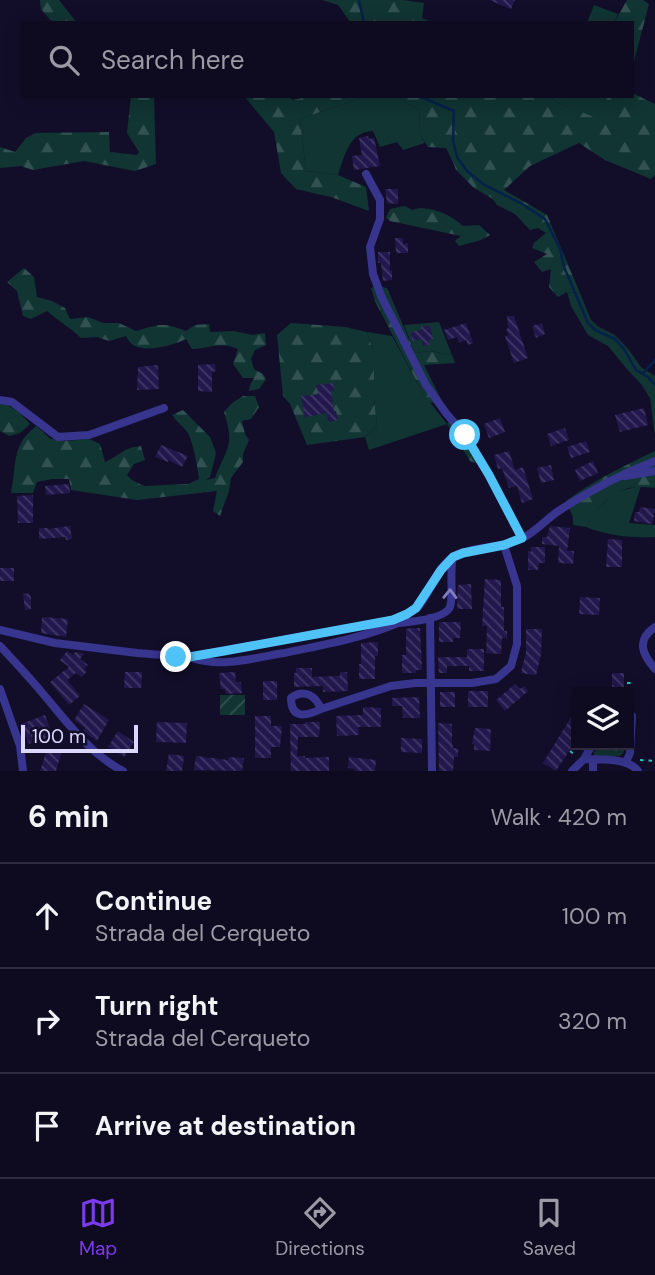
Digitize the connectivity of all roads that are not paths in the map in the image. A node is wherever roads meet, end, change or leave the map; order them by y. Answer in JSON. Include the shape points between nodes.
{"nodes":[{"id":1,"x":366,"y":174,"type":"dead end"},
{"id":2,"x":0,"y":400,"type":"edge"},
{"id":3,"x":164,"y":408,"type":"dead end"},
{"id":4,"x":655,"y":461,"type":"edge"},
{"id":5,"x":655,"y":471,"type":"edge"},
{"id":6,"x":618,"y":476,"type":"junction"},
{"id":7,"x":522,"y":538,"type":"junction"},
{"id":8,"x":504,"y":545,"type":"junction"},
{"id":9,"x":453,"y":557,"type":"junction"},
{"id":10,"x":407,"y":614,"type":"junction"},
{"id":11,"x":430,"y":618,"type":"junction"},
{"id":12,"x":399,"y":623,"type":"junction"},
{"id":13,"x":655,"y":627,"type":"edge"},
{"id":14,"x":0,"y":630,"type":"edge"},
{"id":15,"x":0,"y":646,"type":"edge"},
{"id":16,"x":189,"y":657,"type":"junction"},
{"id":17,"x":655,"y":668,"type":"edge"},
{"id":18,"x":431,"y":683,"type":"junction"},
{"id":19,"x":0,"y":689,"type":"edge"},
{"id":20,"x":321,"y":709,"type":"dead end"},
{"id":21,"x":589,"y":750,"type":"edge"},
{"id":22,"x":630,"y":750,"type":"edge"},
{"id":23,"x":584,"y":758,"type":"junction"},
{"id":24,"x":631,"y":761,"type":"junction"},
{"id":25,"x":23,"y":771,"type":"edge"},
{"id":26,"x":123,"y":771,"type":"edge"},
{"id":27,"x":432,"y":771,"type":"edge"},
{"id":28,"x":572,"y":771,"type":"edge"},
{"id":29,"x":593,"y":771,"type":"edge"},
{"id":30,"x":638,"y":771,"type":"edge"}],
"edges":[{"from":1,"to":7,"type":"street","via":[[380,200],[380,219],[370,247],[382,298],[426,385],[465,435]]},
{"from":2,"to":3,"type":"street","via":[[12,401],[58,437],[89,435]]},
{"from":4,"to":6,"type":"street"},
{"from":5,"to":6,"type":"street"},
{"from":6,"to":7,"type":"street"},
{"from":7,"to":8,"type":"street"},
{"from":8,"to":9,"type":"street"},
{"from":8,"to":18,"type":"street","via":[[517,586],[517,644],[511,666],[496,679]]},
{"from":9,"to":10,"type":"street","via":[[424,599]]},
{"from":11,"to":9,"type":"street","one_way":true,"via":[[444,614],[451,605]]},
{"from":10,"to":12,"type":"street"},
{"from":10,"to":16,"type":"street"},
{"from":11,"to":12,"type":"street"},
{"from":11,"to":18,"type":"street"},
{"from":12,"to":16,"type":"street","via":[[326,646],[244,660],[211,662]]},
{"from":13,"to":17,"type":"street","via":[[643,645]]},
{"from":14,"to":16,"type":"street","via":[[55,643]]},
{"from":15,"to":26,"type":"street","via":[[85,744]]},
{"from":18,"to":20,"type":"street","via":[[391,686]]},
{"from":18,"to":27,"type":"street"},
{"from":19,"to":25,"type":"street","via":[[20,746]]},
{"from":21,"to":23,"type":"street"},
{"from":22,"to":24,"type":"street"},
{"from":23,"to":24,"type":"street"},
{"from":23,"to":28,"type":"street"},
{"from":23,"to":29,"type":"street"},
{"from":24,"to":30,"type":"street"}]}
